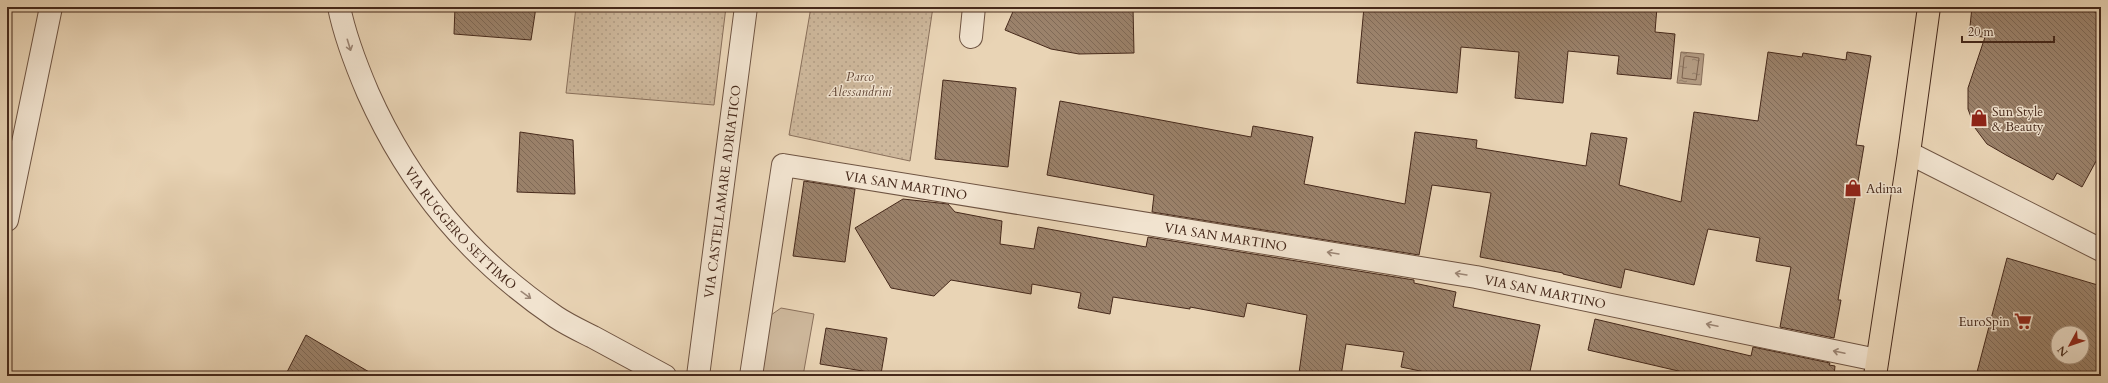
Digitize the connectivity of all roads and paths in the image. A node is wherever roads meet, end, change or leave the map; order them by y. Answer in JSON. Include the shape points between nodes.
{"nodes":[{"id":1,"x":51,"y":7,"type":"edge"},
{"id":2,"x":339,"y":7,"type":"edge"},
{"id":3,"x":746,"y":7,"type":"edge"},
{"id":4,"x":974,"y":7,"type":"edge"},
{"id":5,"x":1929,"y":7,"type":"edge"},
{"id":6,"x":970,"y":37,"type":"dead end"},
{"id":7,"x":1909,"y":153,"type":"junction"},
{"id":8,"x":7,"y":220,"type":"edge"},
{"id":9,"x":2101,"y":250,"type":"edge"},
{"id":10,"x":1876,"y":368,"type":"edge"},
{"id":11,"x":665,"y":376,"type":"edge"},
{"id":12,"x":698,"y":376,"type":"edge"},
{"id":13,"x":751,"y":376,"type":"edge"}],
"edges":[{"from":1,"to":8,"type":"street"},
{"from":2,"to":11,"type":"street","name":"VIA RUGGERO SETTIMO","one_way":true,"via":[[353,59],[382,124],[408,168],[440,213],[484,261],[551,314]]},
{"from":3,"to":12,"type":"street","name":"VIA CASTELLAMARE ADRIATICO"},
{"from":4,"to":6,"type":"street"},
{"from":5,"to":7,"type":"main road"},
{"from":7,"to":9,"type":"street"},
{"from":7,"to":10,"type":"main road"},
{"from":10,"to":13,"type":"street","name":"VIA SAN MARTINO","one_way":true,"via":[[1476,277],[783,165]]}]}
